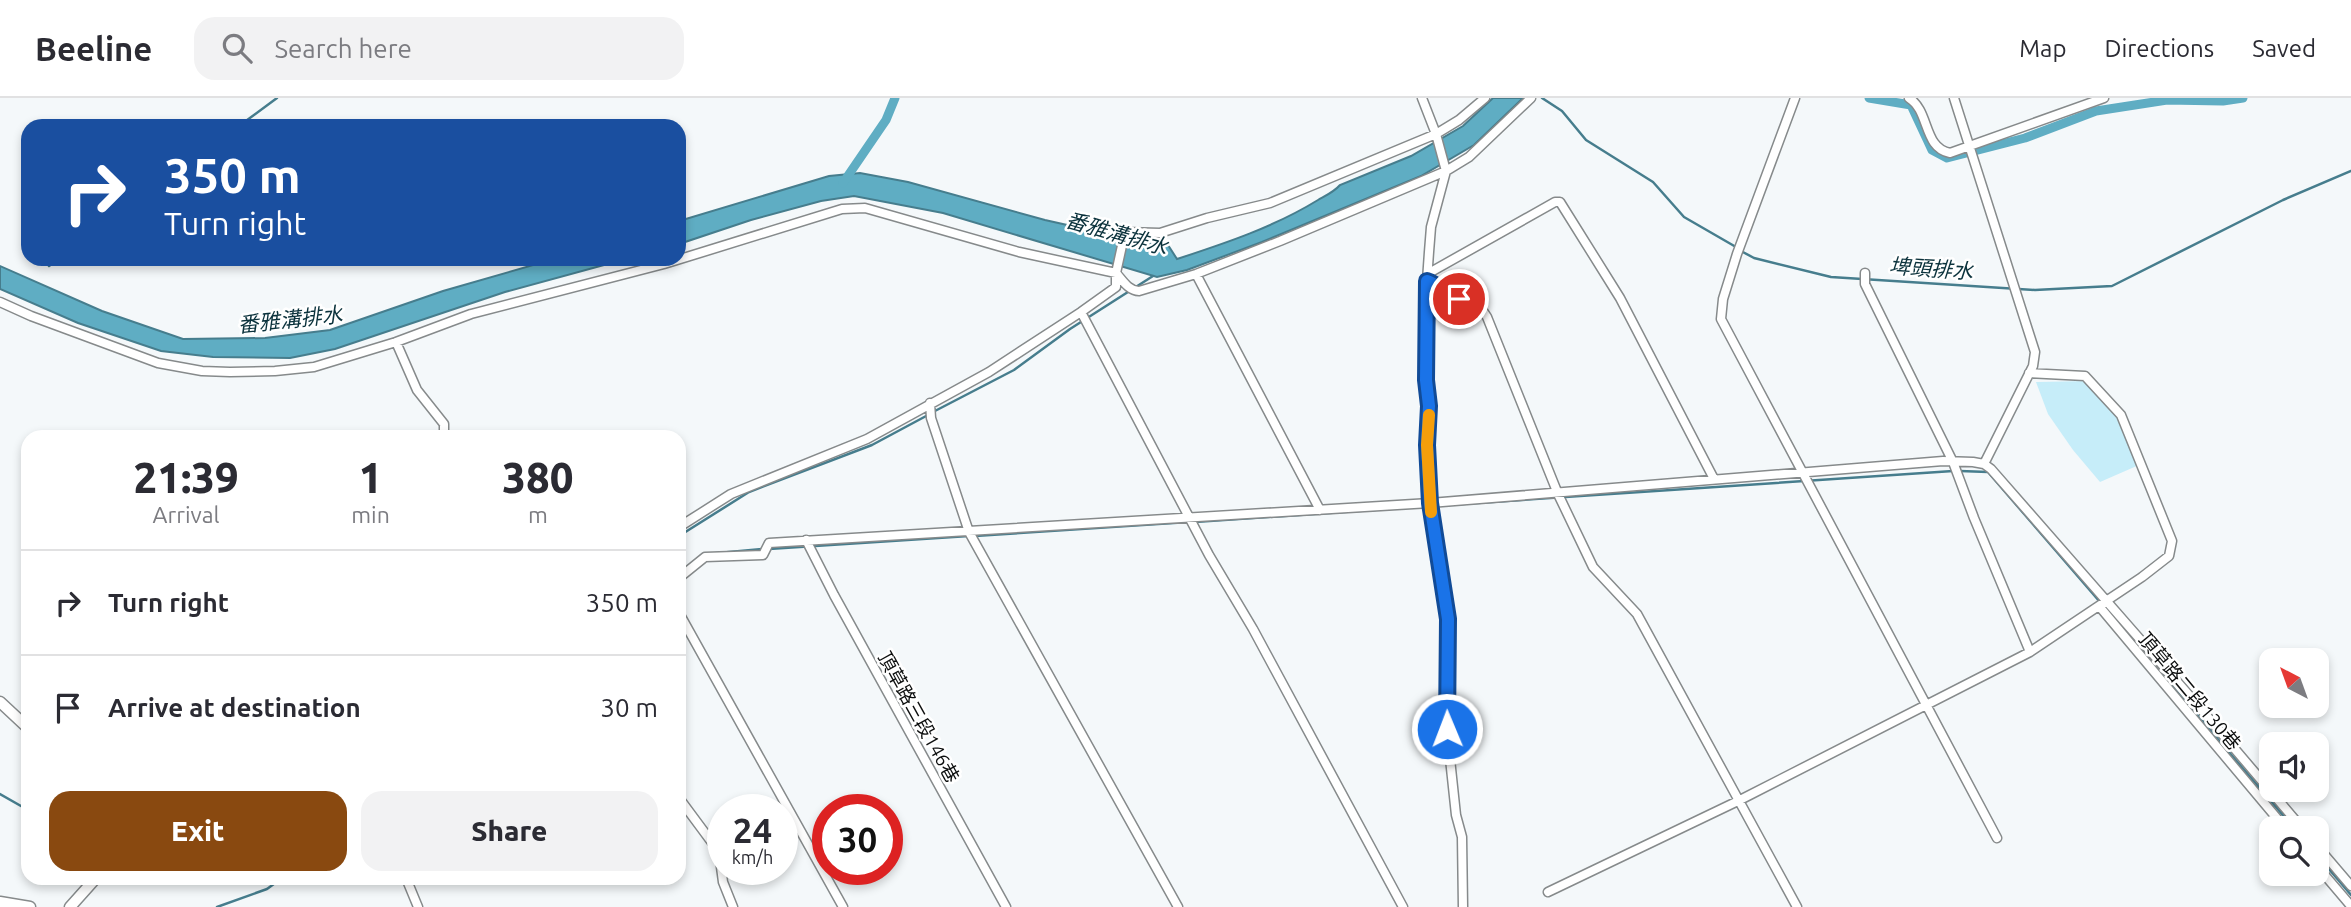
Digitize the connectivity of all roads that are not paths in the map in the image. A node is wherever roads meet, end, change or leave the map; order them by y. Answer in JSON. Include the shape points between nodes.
{"nodes":[{"id":1,"x":1422,"y":98,"type":"edge"},
{"id":2,"x":1485,"y":98,"type":"edge"},
{"id":3,"x":1531,"y":98,"type":"edge"},
{"id":4,"x":1795,"y":98,"type":"edge"},
{"id":5,"x":1909,"y":98,"type":"edge"},
{"id":6,"x":1954,"y":98,"type":"edge"},
{"id":7,"x":2104,"y":98,"type":"edge"},
{"id":8,"x":1436,"y":134,"type":"junction"},
{"id":9,"x":1970,"y":147,"type":"junction"},
{"id":10,"x":1446,"y":171,"type":"junction"},
{"id":11,"x":686,"y":257,"type":"edge"},
{"id":12,"x":656,"y":266,"type":"edge"},
{"id":13,"x":1865,"y":273,"type":"dead end"},
{"id":14,"x":1116,"y":274,"type":"junction"},
{"id":15,"x":1196,"y":274,"type":"junction"},
{"id":16,"x":1428,"y":277,"type":"junction"},
{"id":17,"x":0,"y":302,"type":"edge"},
{"id":18,"x":1084,"y":318,"type":"junction"},
{"id":19,"x":396,"y":342,"type":"junction"},
{"id":20,"x":2029,"y":373,"type":"junction"},
{"id":21,"x":930,"y":410,"type":"junction"},
{"id":22,"x":444,"y":430,"type":"edge"},
{"id":23,"x":1953,"y":462,"type":"junction"},
{"id":24,"x":1984,"y":464,"type":"junction"},
{"id":25,"x":1805,"y":474,"type":"junction"},
{"id":26,"x":1714,"y":479,"type":"junction"},
{"id":27,"x":1558,"y":494,"type":"junction"},
{"id":28,"x":1430,"y":503,"type":"junction"},
{"id":29,"x":1320,"y":510,"type":"junction"},
{"id":30,"x":1188,"y":517,"type":"junction"},
{"id":31,"x":686,"y":523,"type":"edge"},
{"id":32,"x":969,"y":532,"type":"junction"},
{"id":33,"x":806,"y":540,"type":"junction"},
{"id":34,"x":686,"y":572,"type":"edge"},
{"id":35,"x":2103,"y":603,"type":"junction"},
{"id":36,"x":686,"y":626,"type":"edge"},
{"id":37,"x":2030,"y":652,"type":"junction"},
{"id":38,"x":0,"y":702,"type":"edge"},
{"id":39,"x":1925,"y":705,"type":"junction"},
{"id":40,"x":21,"y":722,"type":"edge"},
{"id":41,"x":1738,"y":801,"type":"junction"},
{"id":42,"x":686,"y":807,"type":"edge"},
{"id":43,"x":2275,"y":816,"type":"edge"},
{"id":44,"x":2291,"y":816,"type":"edge"},
{"id":45,"x":1997,"y":838,"type":"dead end"},
{"id":46,"x":2329,"y":860,"type":"edge"},
{"id":47,"x":2329,"y":880,"type":"edge"},
{"id":48,"x":90,"y":885,"type":"edge"},
{"id":49,"x":409,"y":885,"type":"edge"},
{"id":50,"x":2351,"y":886,"type":"edge"},
{"id":51,"x":1548,"y":892,"type":"dead end"},
{"id":52,"x":0,"y":902,"type":"edge"},
{"id":53,"x":2351,"y":906,"type":"edge"},
{"id":54,"x":30,"y":907,"type":"edge"},
{"id":55,"x":70,"y":907,"type":"edge"},
{"id":56,"x":418,"y":907,"type":"edge"},
{"id":57,"x":733,"y":907,"type":"edge"},
{"id":58,"x":843,"y":907,"type":"edge"},
{"id":59,"x":1006,"y":907,"type":"edge"},
{"id":60,"x":1178,"y":907,"type":"edge"},
{"id":61,"x":1403,"y":907,"type":"edge"},
{"id":62,"x":1463,"y":907,"type":"edge"},
{"id":63,"x":1797,"y":907,"type":"edge"}],
"edges":[{"from":1,"to":8,"type":"street"},
{"from":2,"to":8,"type":"street"},
{"from":3,"to":10,"type":"street","via":[[1469,157]]},
{"from":4,"to":25,"type":"street","via":[[1739,251],[1721,319]]},
{"from":5,"to":9,"type":"street","via":[[1919,107],[1939,149],[1950,153]]},
{"from":6,"to":9,"type":"street"},
{"from":7,"to":9,"type":"street"},
{"from":8,"to":10,"type":"street"},
{"from":8,"to":14,"type":"street","via":[[1270,203],[1160,233],[1125,232]]},
{"from":9,"to":20,"type":"street","via":[[2035,352]]},
{"from":10,"to":15,"type":"street"},
{"from":10,"to":16,"type":"street","via":[[1431,227]]},
{"from":11,"to":14,"type":"street","via":[[842,209],[865,208]]},
{"from":12,"to":19,"type":"street","via":[[471,314]]},
{"from":13,"to":23,"type":"street","via":[[1865,284]]},
{"from":14,"to":15,"type":"street","via":[[1139,291]]},
{"from":14,"to":18,"type":"street","via":[[1116,287]]},
{"from":15,"to":29,"type":"street"},
{"from":16,"to":26,"type":"street","via":[[1560,202],[1626,310]]},
{"from":16,"to":27,"type":"street","via":[[1451,298],[1479,305],[1487,317]]},
{"from":16,"to":28,"type":"street"},
{"from":17,"to":19,"type":"street","via":[[158,363],[202,371],[314,367]]},
{"from":18,"to":21,"type":"street"},
{"from":18,"to":30,"type":"street"},
{"from":19,"to":22,"type":"street","via":[[417,390]]},
{"from":20,"to":24,"type":"street"},
{"from":20,"to":35,"type":"street","via":[[2085,376],[2121,415],[2172,541],[2169,556]]},
{"from":21,"to":31,"type":"street","via":[[731,494]]},
{"from":21,"to":32,"type":"street"},
{"from":23,"to":24,"type":"street"},
{"from":23,"to":25,"type":"street"},
{"from":23,"to":37,"type":"street"},
{"from":24,"to":35,"type":"street"},
{"from":25,"to":26,"type":"street"},
{"from":25,"to":39,"type":"street"},
{"from":26,"to":27,"type":"street"},
{"from":27,"to":28,"type":"street"},
{"from":27,"to":41,"type":"street","via":[[1593,567],[1637,614]]},
{"from":28,"to":29,"type":"street"},
{"from":28,"to":62,"type":"street","via":[[1448,619],[1445,712],[1462,838]]},
{"from":29,"to":30,"type":"street"},
{"from":30,"to":32,"type":"street"},
{"from":30,"to":61,"type":"street"},
{"from":32,"to":33,"type":"street"},
{"from":32,"to":60,"type":"street"},
{"from":33,"to":34,"type":"street","via":[[769,543],[763,555],[705,557]]},
{"from":33,"to":59,"type":"street","name":"頂草路三段146巷"},
{"from":35,"to":37,"type":"street"},
{"from":35,"to":43,"type":"street","name":"頂草路二段130巷"},
{"from":35,"to":44,"type":"street"},
{"from":36,"to":58,"type":"street"},
{"from":37,"to":39,"type":"street"},
{"from":38,"to":40,"type":"street"},
{"from":39,"to":41,"type":"street"},
{"from":39,"to":45,"type":"street"},
{"from":41,"to":51,"type":"street"},
{"from":41,"to":63,"type":"street"},
{"from":42,"to":57,"type":"street","via":[[719,852],[723,882]]},
{"from":46,"to":50,"type":"street"},
{"from":47,"to":53,"type":"street"},
{"from":48,"to":55,"type":"street"},
{"from":49,"to":56,"type":"street"},
{"from":52,"to":54,"type":"street"}]}
